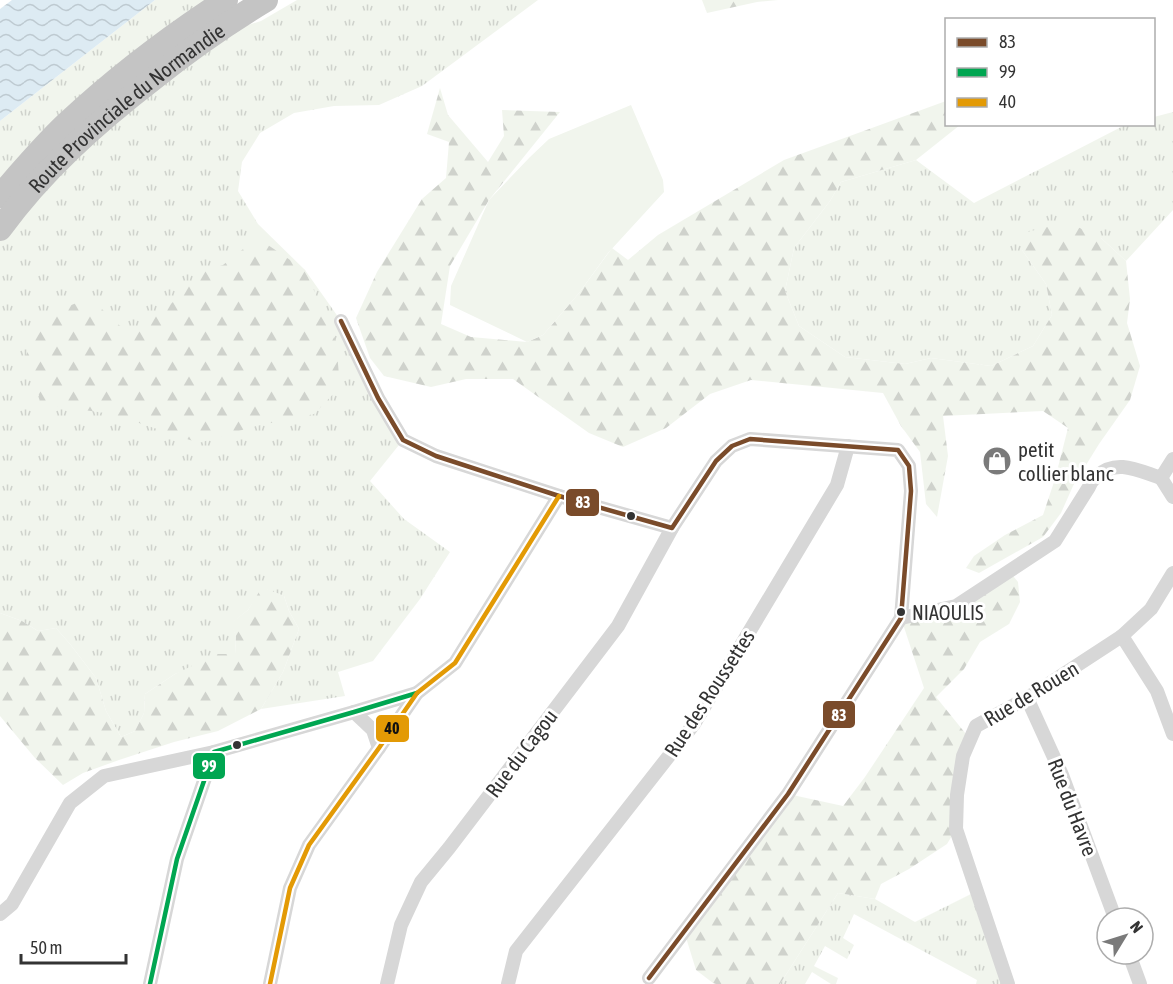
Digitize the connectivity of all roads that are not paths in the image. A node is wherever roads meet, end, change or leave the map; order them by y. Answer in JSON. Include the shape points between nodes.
{"nodes":[{"id":1,"x":226,"y":0,"type":"edge"},
{"id":2,"x":266,"y":0,"type":"edge"},
{"id":3,"x":0,"y":196,"type":"edge"},
{"id":4,"x":0,"y":229,"type":"edge"},
{"id":5,"x":341,"y":321,"type":"dead end"},
{"id":6,"x":848,"y":446,"type":"junction"},
{"id":7,"x":1173,"y":459,"type":"edge"},
{"id":8,"x":1161,"y":478,"type":"junction"},
{"id":9,"x":559,"y":496,"type":"junction"},
{"id":10,"x":1173,"y":497,"type":"edge"},
{"id":11,"x":672,"y":528,"type":"junction"},
{"id":12,"x":1173,"y":573,"type":"edge"},
{"id":13,"x":902,"y":618,"type":"junction"},
{"id":14,"x":1122,"y":636,"type":"junction"},
{"id":15,"x":417,"y":693,"type":"junction"},
{"id":16,"x":1027,"y":698,"type":"junction"},
{"id":17,"x":354,"y":712,"type":"junction"},
{"id":18,"x":1173,"y":734,"type":"edge"},
{"id":19,"x":379,"y":748,"type":"junction"},
{"id":20,"x":214,"y":752,"type":"junction"},
{"id":21,"x":1111,"y":906,"type":"edge"},
{"id":22,"x":0,"y":914,"type":"edge"},
{"id":23,"x":1133,"y":966,"type":"edge"},
{"id":24,"x":649,"y":978,"type":"dead end"},
{"id":25,"x":150,"y":984,"type":"edge"},
{"id":26,"x":270,"y":984,"type":"edge"},
{"id":27,"x":387,"y":984,"type":"edge"},
{"id":28,"x":508,"y":984,"type":"edge"},
{"id":29,"x":1008,"y":984,"type":"edge"},
{"id":30,"x":1140,"y":984,"type":"edge"}],
"edges":[{"from":1,"to":3,"type":"highway","name":"Route Provinciale du Normandie","via":[[105,89],[64,126]]},
{"from":2,"to":4,"type":"highway","name":"Route Provinciale du Normandie","via":[[203,39],[118,106],[38,182]]},
{"from":5,"to":9,"type":"street","via":[[403,440],[436,456]]},
{"from":6,"to":11,"type":"street","name":"Rue du Cagou","via":[[750,439],[732,446],[716,461]]},
{"from":6,"to":13,"type":"street","name":"Rue du Cagou","via":[[898,450],[909,466],[911,491]]},
{"from":6,"to":28,"type":"street","name":"Rue des Roussettes","via":[[837,485],[694,724],[516,951]]},
{"from":7,"to":8,"type":"street"},
{"from":8,"to":10,"type":"street"},
{"from":8,"to":13,"type":"street","via":[[1121,465],[1102,471],[1090,482],[1056,541],[956,606]]},
{"from":9,"to":11,"type":"street"},
{"from":9,"to":15,"type":"street","via":[[456,663]]},
{"from":11,"to":27,"type":"street","name":"Rue du Cagou","via":[[618,626],[420,882],[400,925]]},
{"from":12,"to":14,"type":"street","name":"Rue de Rouen","via":[[1150,609]]},
{"from":13,"to":24,"type":"street","via":[[788,794]]},
{"from":14,"to":16,"type":"street","name":"Rue de Rouen"},
{"from":14,"to":18,"type":"street","via":[[1157,691]]},
{"from":15,"to":17,"type":"street"},
{"from":15,"to":19,"type":"street"},
{"from":16,"to":21,"type":"street","name":"Rue du Havre","via":[[1062,775]]},
{"from":16,"to":29,"type":"street","name":"Rue de Rouen","via":[[976,726],[963,756],[957,795],[956,829]]},
{"from":17,"to":19,"type":"street","via":[[373,730]]},
{"from":17,"to":20,"type":"street"},
{"from":19,"to":26,"type":"street","via":[[309,845],[290,888]]},
{"from":20,"to":22,"type":"street","via":[[104,776],[70,803],[12,904]]},
{"from":20,"to":25,"type":"street","via":[[177,859]]},
{"from":23,"to":30,"type":"street"}]}
